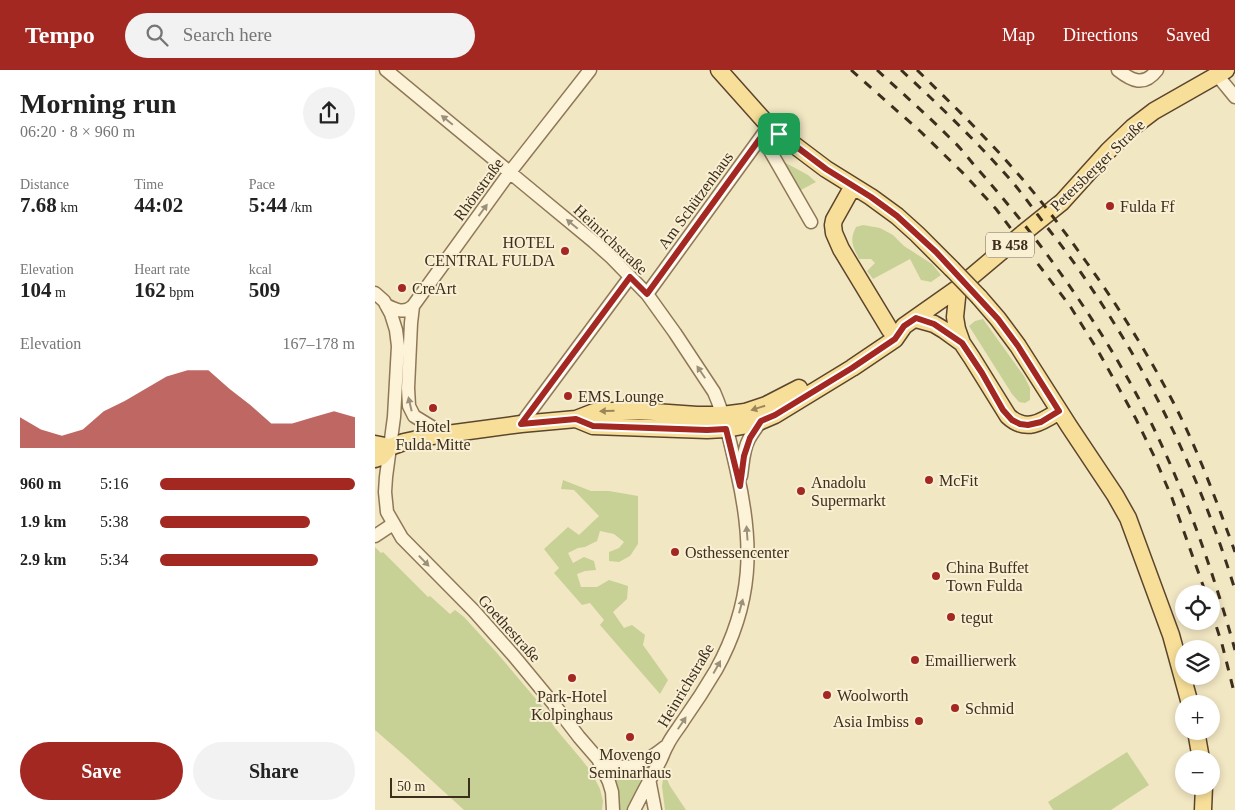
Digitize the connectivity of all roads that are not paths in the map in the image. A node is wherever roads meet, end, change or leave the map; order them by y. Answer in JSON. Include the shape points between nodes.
{"nodes":[{"id":1,"x":379,"y":70,"type":"edge"},
{"id":2,"x":386,"y":70,"type":"edge"},
{"id":3,"x":590,"y":70,"type":"edge"},
{"id":4,"x":719,"y":70,"type":"edge"},
{"id":5,"x":1157,"y":70,"type":"edge"},
{"id":6,"x":1221,"y":72,"type":"edge"},
{"id":7,"x":1122,"y":74,"type":"edge"},
{"id":8,"x":375,"y":75,"type":"edge"},
{"id":9,"x":1235,"y":97,"type":"edge"},
{"id":10,"x":765,"y":132,"type":"junction"},
{"id":11,"x":510,"y":172,"type":"junction"},
{"id":12,"x":853,"y":186,"type":"junction"},
{"id":13,"x":811,"y":222,"type":"dead end"},
{"id":14,"x":630,"y":277,"type":"junction"},
{"id":15,"x":958,"y":288,"type":"junction"},
{"id":16,"x":375,"y":293,"type":"edge"},
{"id":17,"x":647,"y":294,"type":"junction"},
{"id":18,"x":386,"y":305,"type":"junction"},
{"id":19,"x":413,"y":306,"type":"junction"},
{"id":20,"x":903,"y":325,"type":"junction"},
{"id":21,"x":962,"y":343,"type":"junction"},
{"id":22,"x":1059,"y":411,"type":"junction"},
{"id":23,"x":761,"y":421,"type":"junction"},
{"id":24,"x":724,"y":422,"type":"junction"},
{"id":25,"x":521,"y":424,"type":"junction"},
{"id":26,"x":445,"y":435,"type":"junction"},
{"id":27,"x":383,"y":445,"type":"edge"},
{"id":28,"x":375,"y":459,"type":"edge"},
{"id":29,"x":740,"y":486,"type":"junction"},
{"id":30,"x":375,"y":505,"type":"edge"},
{"id":31,"x":393,"y":524,"type":"junction"},
{"id":32,"x":375,"y":536,"type":"edge"},
{"id":33,"x":1188,"y":695,"type":"edge"},
{"id":34,"x":667,"y":745,"type":"junction"},
{"id":35,"x":598,"y":759,"type":"junction"},
{"id":36,"x":649,"y":779,"type":"junction"},
{"id":37,"x":1204,"y":795,"type":"edge"},
{"id":38,"x":613,"y":810,"type":"edge"},
{"id":39,"x":634,"y":810,"type":"edge"},
{"id":40,"x":655,"y":810,"type":"edge"},
{"id":41,"x":1203,"y":810,"type":"edge"}],
"edges":[{"from":1,"to":8,"type":"street"},
{"from":11,"to":2,"type":"street","name":"Heinrichstraße","one_way":true},
{"from":3,"to":11,"type":"street","name":"Rhönstraße"},
{"from":4,"to":10,"type":"main road","via":[[749,105]]},
{"from":5,"to":7,"type":"street","via":[[1141,81]]},
{"from":6,"to":9,"type":"street"},
{"from":6,"to":15,"type":"main road","name":"Petersberger Straße","number":"B 458","via":[[1138,123],[1062,202]]},
{"from":10,"to":12,"type":"main road"},
{"from":10,"to":13,"type":"street","via":[[765,142]]},
{"from":10,"to":17,"type":"street","name":"Am Schützenhaus"},
{"from":14,"to":11,"type":"street","name":"Heinrichstraße","one_way":true,"via":[[594,242]]},
{"from":19,"to":11,"type":"street","name":"Rhönstraße","one_way":true},
{"from":12,"to":20,"type":"main road","via":[[835,216],[834,233],[843,253]]},
{"from":12,"to":22,"type":"main road","bridge":true,"via":[[897,216],[979,298],[1018,346]]},
{"from":14,"to":17,"type":"street","name":"Heinrichstraße"},
{"from":14,"to":25,"type":"street"},
{"from":15,"to":20,"type":"main road","name":"Petersberger Straße","number":"B 458"},
{"from":15,"to":21,"type":"main road","via":[[955,317]]},
{"from":16,"to":18,"type":"street","name":"Goethestraße"},
{"from":24,"to":17,"type":"street","name":"Heinrichstraße","one_way":true,"via":[[714,392]]},
{"from":18,"to":19,"type":"street","via":[[403,311]]},
{"from":18,"to":27,"type":"street","name":"Goethestraße","via":[[395,322],[398,346],[394,417]]},
{"from":26,"to":19,"type":"street","one_way":true,"via":[[414,416],[409,406]]},
{"from":20,"to":21,"type":"main road","via":[[934,324]]},
{"from":20,"to":23,"type":"main road","name":"Petersberger Straße","number":"B 458","via":[[895,339],[856,366]]},
{"from":20,"to":24,"type":"main road","name":"Petersberger Straße","number":"B 458","one_way":true,"via":[[778,400]]},
{"from":21,"to":22,"type":"main road","via":[[1012,420],[1028,425],[1041,422]]},
{"from":22,"to":33,"type":"main road","via":[[1128,518],[1171,635]]},
{"from":23,"to":24,"type":"main road","name":"Petersberger Straße","number":"B 458","via":[[738,428]]},
{"from":23,"to":29,"type":"street","name":"Heinrichstraße","via":[[747,445]]},
{"from":24,"to":25,"type":"main road","name":"Petersberger Straße","number":"B 458","via":[[707,430],[593,426],[576,419]]},
{"from":24,"to":29,"type":"street","name":"Heinrichstraße"},
{"from":25,"to":26,"type":"main road","name":"Petersberger Straße","number":"B 458"},
{"from":26,"to":27,"type":"main road","name":"Petersberger Straße","number":"B 458"},
{"from":27,"to":28,"type":"main road","number":"B 458","via":[[381,457]]},
{"from":27,"to":31,"type":"street","name":"Goethestraße","via":[[385,501]]},
{"from":34,"to":29,"type":"street","name":"Heinrichstraße","one_way":true,"via":[[715,671],[740,612],[747,580],[748,551]]},
{"from":30,"to":31,"type":"street","name":"Goethestraße"},
{"from":31,"to":32,"type":"street"},
{"from":31,"to":35,"type":"street","name":"Goethestraße","one_way":true,"via":[[402,538],[513,655]]},
{"from":34,"to":35,"type":"street","via":[[633,767],[606,764]]},
{"from":34,"to":36,"type":"street","name":"Heinrichstraße"},
{"from":35,"to":38,"type":"street","name":"Goethestraße","via":[[612,792]]},
{"from":36,"to":39,"type":"street","name":"Heinrichstraße"},
{"from":36,"to":40,"type":"street"},
{"from":37,"to":41,"type":"main road"}]}
